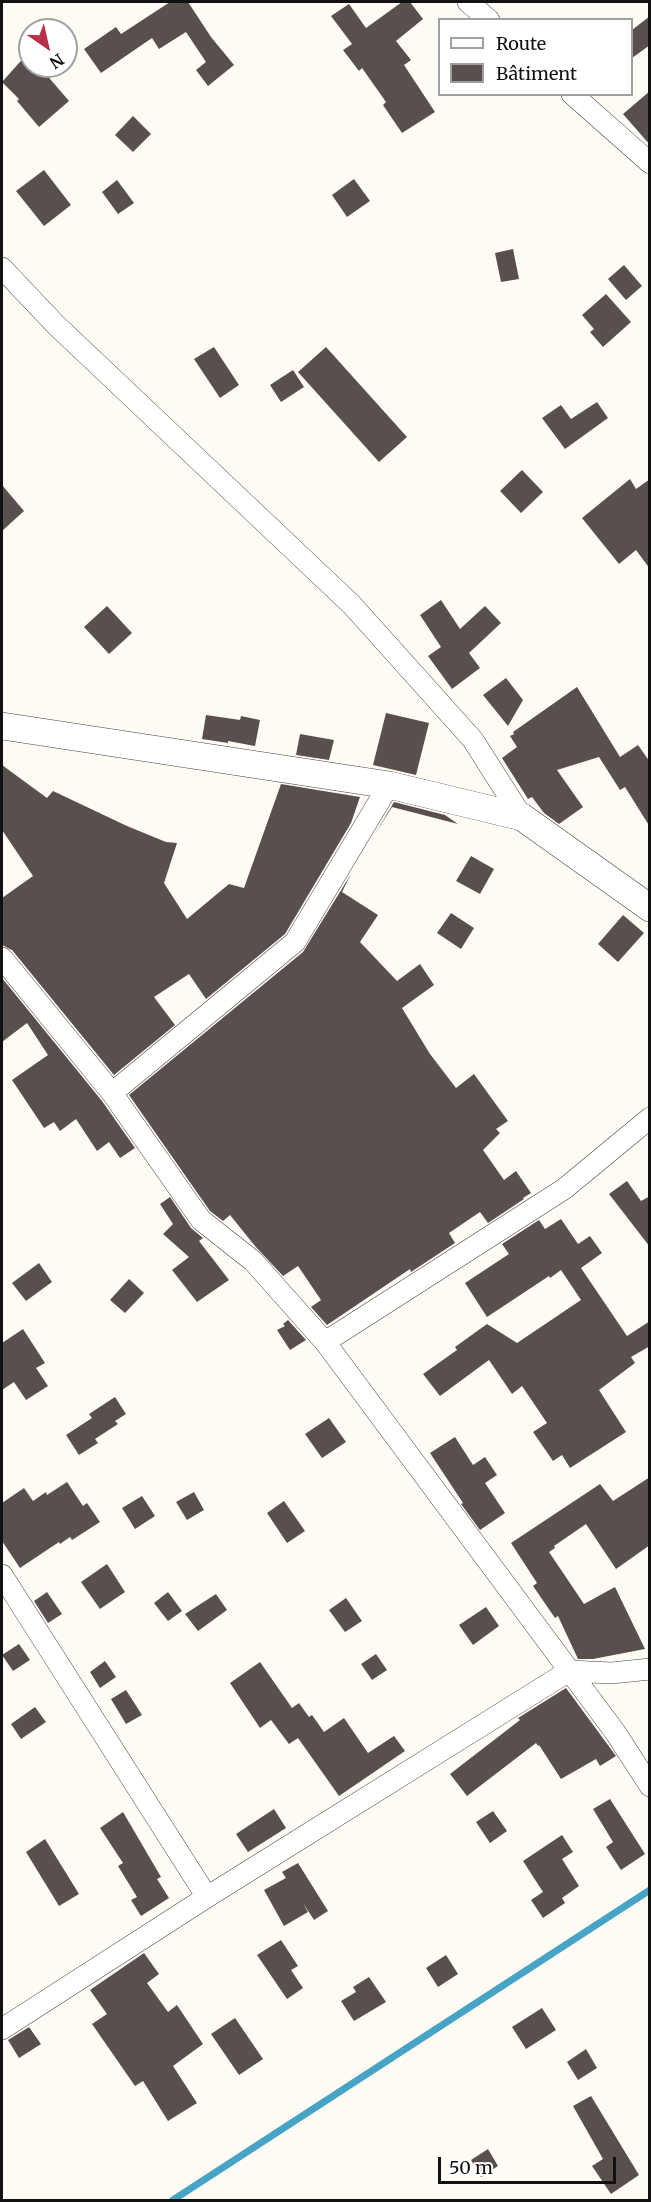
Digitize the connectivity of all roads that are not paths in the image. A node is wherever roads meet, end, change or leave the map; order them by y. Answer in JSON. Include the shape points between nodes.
{"nodes":[{"id":1,"x":468,"y":2,"type":"edge"},
{"id":2,"x":487,"y":18,"type":"edge"},
{"id":3,"x":574,"y":96,"type":"edge"},
{"id":4,"x":650,"y":163,"type":"edge"},
{"id":5,"x":2,"y":268,"type":"edge"},
{"id":6,"x":2,"y":726,"type":"edge"},
{"id":7,"x":389,"y":785,"type":"junction"},
{"id":8,"x":522,"y":817,"type":"junction"},
{"id":9,"x":650,"y":908,"type":"edge"},
{"id":10,"x":2,"y":958,"type":"edge"},
{"id":11,"x":112,"y":1093,"type":"junction"},
{"id":12,"x":650,"y":1118,"type":"edge"},
{"id":13,"x":325,"y":1342,"type":"junction"},
{"id":14,"x":2,"y":1575,"type":"edge"},
{"id":15,"x":650,"y":1669,"type":"edge"},
{"id":16,"x":569,"y":1671,"type":"junction"},
{"id":17,"x":650,"y":1786,"type":"edge"},
{"id":18,"x":207,"y":1897,"type":"junction"},
{"id":19,"x":2,"y":2029,"type":"edge"}],
"edges":[{"from":1,"to":2,"type":"street"},
{"from":3,"to":4,"type":"street"},
{"from":5,"to":8,"type":"street","via":[[56,325],[352,605],[474,740]]},
{"from":6,"to":7,"type":"street"},
{"from":7,"to":8,"type":"street"},
{"from":7,"to":11,"type":"street","via":[[295,942]]},
{"from":8,"to":9,"type":"street"},
{"from":10,"to":11,"type":"street"},
{"from":11,"to":13,"type":"street","via":[[201,1220],[253,1261]]},
{"from":12,"to":13,"type":"street","via":[[564,1190]]},
{"from":13,"to":16,"type":"street"},
{"from":14,"to":18,"type":"street"},
{"from":15,"to":16,"type":"street"},
{"from":16,"to":17,"type":"street"},
{"from":16,"to":18,"type":"street"},
{"from":18,"to":19,"type":"street"}]}
